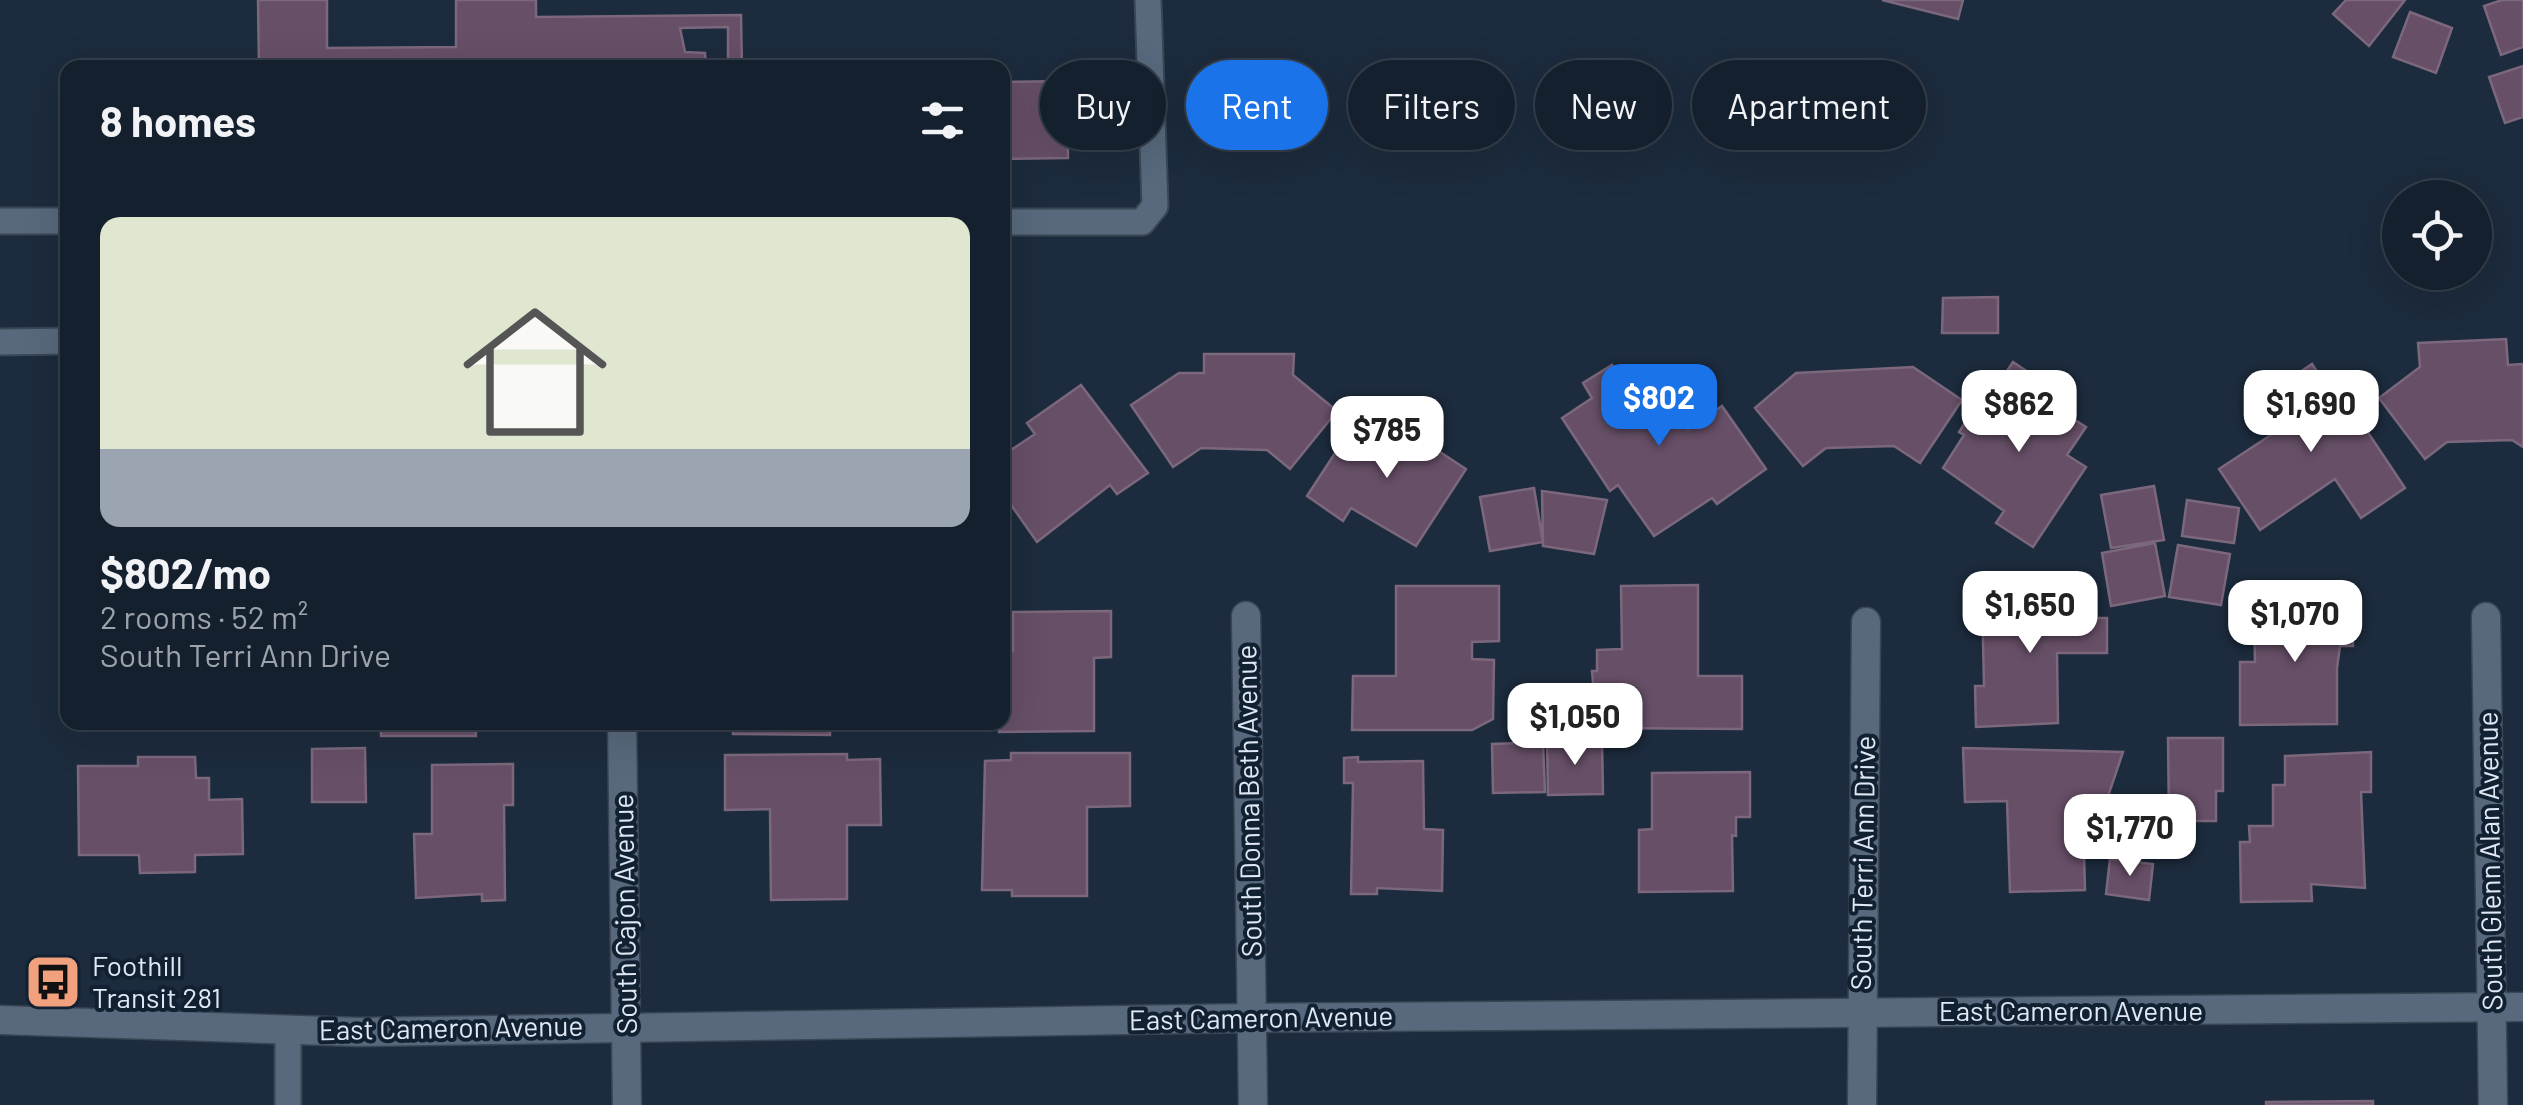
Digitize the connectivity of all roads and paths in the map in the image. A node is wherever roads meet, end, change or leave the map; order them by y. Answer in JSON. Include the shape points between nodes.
{"nodes":[{"id":1,"x":1148,"y":0,"type":"edge"},
{"id":2,"x":0,"y":221,"type":"edge"},
{"id":3,"x":60,"y":221,"type":"edge"},
{"id":4,"x":1010,"y":222,"type":"edge"},
{"id":5,"x":60,"y":341,"type":"edge"},
{"id":6,"x":0,"y":342,"type":"edge"},
{"id":7,"x":1246,"y":616,"type":"dead end"},
{"id":8,"x":2486,"y":617,"type":"dead end"},
{"id":9,"x":1866,"y":622,"type":"dead end"},
{"id":10,"x":622,"y":730,"type":"edge"},
{"id":11,"x":2492,"y":1007,"type":"junction"},
{"id":12,"x":2523,"y":1007,"type":"edge"},
{"id":13,"x":1861,"y":1013,"type":"junction"},
{"id":14,"x":1253,"y":1018,"type":"junction"},
{"id":15,"x":0,"y":1020,"type":"edge"},
{"id":16,"x":626,"y":1026,"type":"junction"},
{"id":17,"x":288,"y":1029,"type":"junction"},
{"id":18,"x":288,"y":1105,"type":"edge"},
{"id":19,"x":627,"y":1105,"type":"edge"},
{"id":20,"x":1253,"y":1105,"type":"edge"},
{"id":21,"x":1862,"y":1105,"type":"edge"},
{"id":22,"x":2493,"y":1105,"type":"edge"}],
"edges":[{"from":1,"to":4,"type":"lane","via":[[1151,215],[1142,222]]},
{"from":2,"to":3,"type":"lane"},
{"from":5,"to":6,"type":"lane"},
{"from":7,"to":14,"type":"main road","name":"South Donna Beth Avenue"},
{"from":8,"to":11,"type":"main road","name":"South Glenn Alan Avenue"},
{"from":9,"to":13,"type":"main road","name":"South Terri Ann Drive"},
{"from":10,"to":16,"type":"main road","name":"South Cajon Avenue"},
{"from":11,"to":12,"type":"main road","name":"East Cameron Avenue"},
{"from":11,"to":13,"type":"main road","name":"East Cameron Avenue"},
{"from":11,"to":22,"type":"main road","name":"South Glenn Alan Avenue"},
{"from":13,"to":14,"type":"main road","name":"East Cameron Avenue"},
{"from":13,"to":21,"type":"main road","name":"South Terri Ann Drive"},
{"from":14,"to":16,"type":"main road","name":"East Cameron Avenue"},
{"from":14,"to":20,"type":"main road","name":"South Donna Beth Avenue"},
{"from":15,"to":17,"type":"main road","name":"East Cameron Avenue"},
{"from":16,"to":17,"type":"main road","name":"East Cameron Avenue"},
{"from":16,"to":19,"type":"main road","name":"South Cajon Avenue"},
{"from":17,"to":18,"type":"lane"}]}
